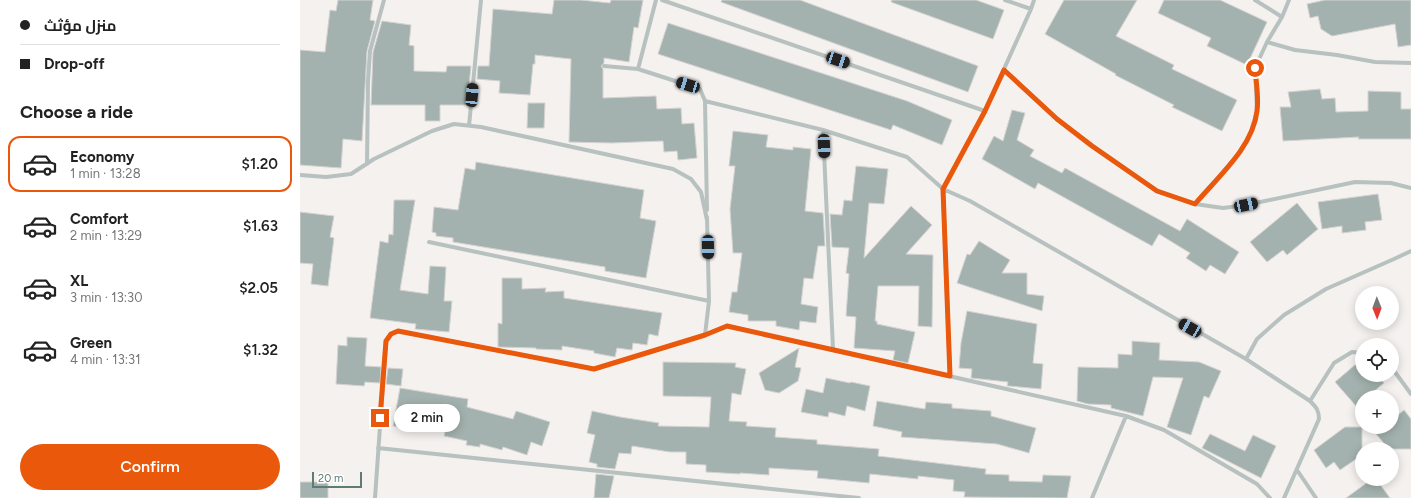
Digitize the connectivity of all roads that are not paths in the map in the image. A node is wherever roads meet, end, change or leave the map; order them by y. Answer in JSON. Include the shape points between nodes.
{"nodes":[{"id":1,"x":384,"y":0,"type":"edge"},
{"id":2,"x":481,"y":0,"type":"edge"},
{"id":3,"x":656,"y":0,"type":"edge"},
{"id":4,"x":662,"y":0,"type":"edge"},
{"id":5,"x":1005,"y":0,"type":"edge"},
{"id":6,"x":1034,"y":0,"type":"edge"},
{"id":7,"x":1255,"y":0,"type":"edge"},
{"id":8,"x":1289,"y":0,"type":"edge"},
{"id":9,"x":1032,"y":9,"type":"junction"},
{"id":10,"x":1282,"y":17,"type":"junction"},
{"id":11,"x":1267,"y":42,"type":"junction"},
{"id":12,"x":1411,"y":63,"type":"edge"},
{"id":13,"x":604,"y":66,"type":"dead end"},
{"id":14,"x":638,"y":69,"type":"junction"},
{"id":15,"x":1004,"y":70,"type":"junction"},
{"id":16,"x":705,"y":101,"type":"junction"},
{"id":17,"x":985,"y":111,"type":"junction"},
{"id":18,"x":469,"y":126,"type":"junction"},
{"id":19,"x":824,"y":130,"type":"junction"},
{"id":20,"x":367,"y":164,"type":"junction"},
{"id":21,"x":300,"y":175,"type":"edge"},
{"id":22,"x":1411,"y":188,"type":"edge"},
{"id":23,"x":943,"y":189,"type":"junction"},
{"id":24,"x":1195,"y":204,"type":"junction"},
{"id":25,"x":708,"y":220,"type":"junction"},
{"id":26,"x":429,"y":242,"type":"dead end"},
{"id":27,"x":1411,"y":250,"type":"edge"},
{"id":28,"x":709,"y":301,"type":"junction"},
{"id":29,"x":705,"y":335,"type":"junction"},
{"id":30,"x":833,"y":349,"type":"junction"},
{"id":31,"x":1355,"y":352,"type":"edge"},
{"id":32,"x":1246,"y":359,"type":"junction"},
{"id":33,"x":950,"y":376,"type":"junction"},
{"id":34,"x":1399,"y":378,"type":"edge"},
{"id":35,"x":1411,"y":394,"type":"edge"},
{"id":36,"x":1310,"y":401,"type":"junction"},
{"id":37,"x":1126,"y":416,"type":"junction"},
{"id":38,"x":378,"y":448,"type":"junction"},
{"id":39,"x":1297,"y":470,"type":"junction"},
{"id":40,"x":375,"y":498,"type":"edge"},
{"id":41,"x":859,"y":498,"type":"edge"},
{"id":42,"x":1092,"y":498,"type":"edge"},
{"id":43,"x":1270,"y":498,"type":"edge"},
{"id":44,"x":1284,"y":498,"type":"edge"},
{"id":45,"x":1316,"y":498,"type":"edge"}],
"edges":[{"from":1,"to":20,"type":"street","via":[[370,51]]},
{"from":2,"to":18,"type":"street"},
{"from":3,"to":14,"type":"street"},
{"from":4,"to":17,"type":"street"},
{"from":5,"to":9,"type":"street"},
{"from":6,"to":9,"type":"street"},
{"from":7,"to":10,"type":"street"},
{"from":8,"to":10,"type":"street"},
{"from":9,"to":15,"type":"street"},
{"from":10,"to":11,"type":"street"},
{"from":11,"to":12,"type":"street","via":[[1295,50],[1375,62]]},
{"from":11,"to":24,"type":"street","via":[[1255,68],[1257,111],[1250,135],[1241,151]]},
{"from":13,"to":14,"type":"street"},
{"from":14,"to":16,"type":"street","via":[[700,89]]},
{"from":15,"to":17,"type":"street"},
{"from":15,"to":24,"type":"street","via":[[1057,119],[1092,146],[1157,191]]},
{"from":16,"to":19,"type":"street"},
{"from":16,"to":25,"type":"street"},
{"from":17,"to":23,"type":"street"},
{"from":18,"to":20,"type":"street","via":[[454,124],[432,131]]},
{"from":18,"to":25,"type":"street","via":[[673,169],[691,179],[701,192]]},
{"from":19,"to":23,"type":"street","via":[[907,157]]},
{"from":19,"to":30,"type":"street"},
{"from":20,"to":21,"type":"street","via":[[350,174],[326,177]]},
{"from":22,"to":24,"type":"street","via":[[1391,183],[1355,182],[1246,205],[1223,208]]},
{"from":23,"to":32,"type":"street","via":[[970,201]]},
{"from":23,"to":33,"type":"street"},
{"from":25,"to":28,"type":"street"},
{"from":26,"to":28,"type":"street"},
{"from":27,"to":32,"type":"street","via":[[1326,289],[1284,315],[1256,340]]},
{"from":28,"to":29,"type":"street"},
{"from":29,"to":30,"type":"street","via":[[727,326]]},
{"from":29,"to":38,"type":"street","via":[[594,369],[398,331],[391,334],[386,341]]},
{"from":30,"to":33,"type":"street"},
{"from":31,"to":36,"type":"street","via":[[1334,363]]},
{"from":32,"to":36,"type":"street"},
{"from":33,"to":37,"type":"street"},
{"from":34,"to":35,"type":"street"},
{"from":36,"to":39,"type":"street","via":[[1317,408],[1319,419]]},
{"from":37,"to":42,"type":"street"},
{"from":37,"to":43,"type":"street","via":[[1164,430],[1257,484]]},
{"from":38,"to":40,"type":"street"},
{"from":38,"to":41,"type":"street"},
{"from":39,"to":44,"type":"street"},
{"from":39,"to":45,"type":"street"}]}
